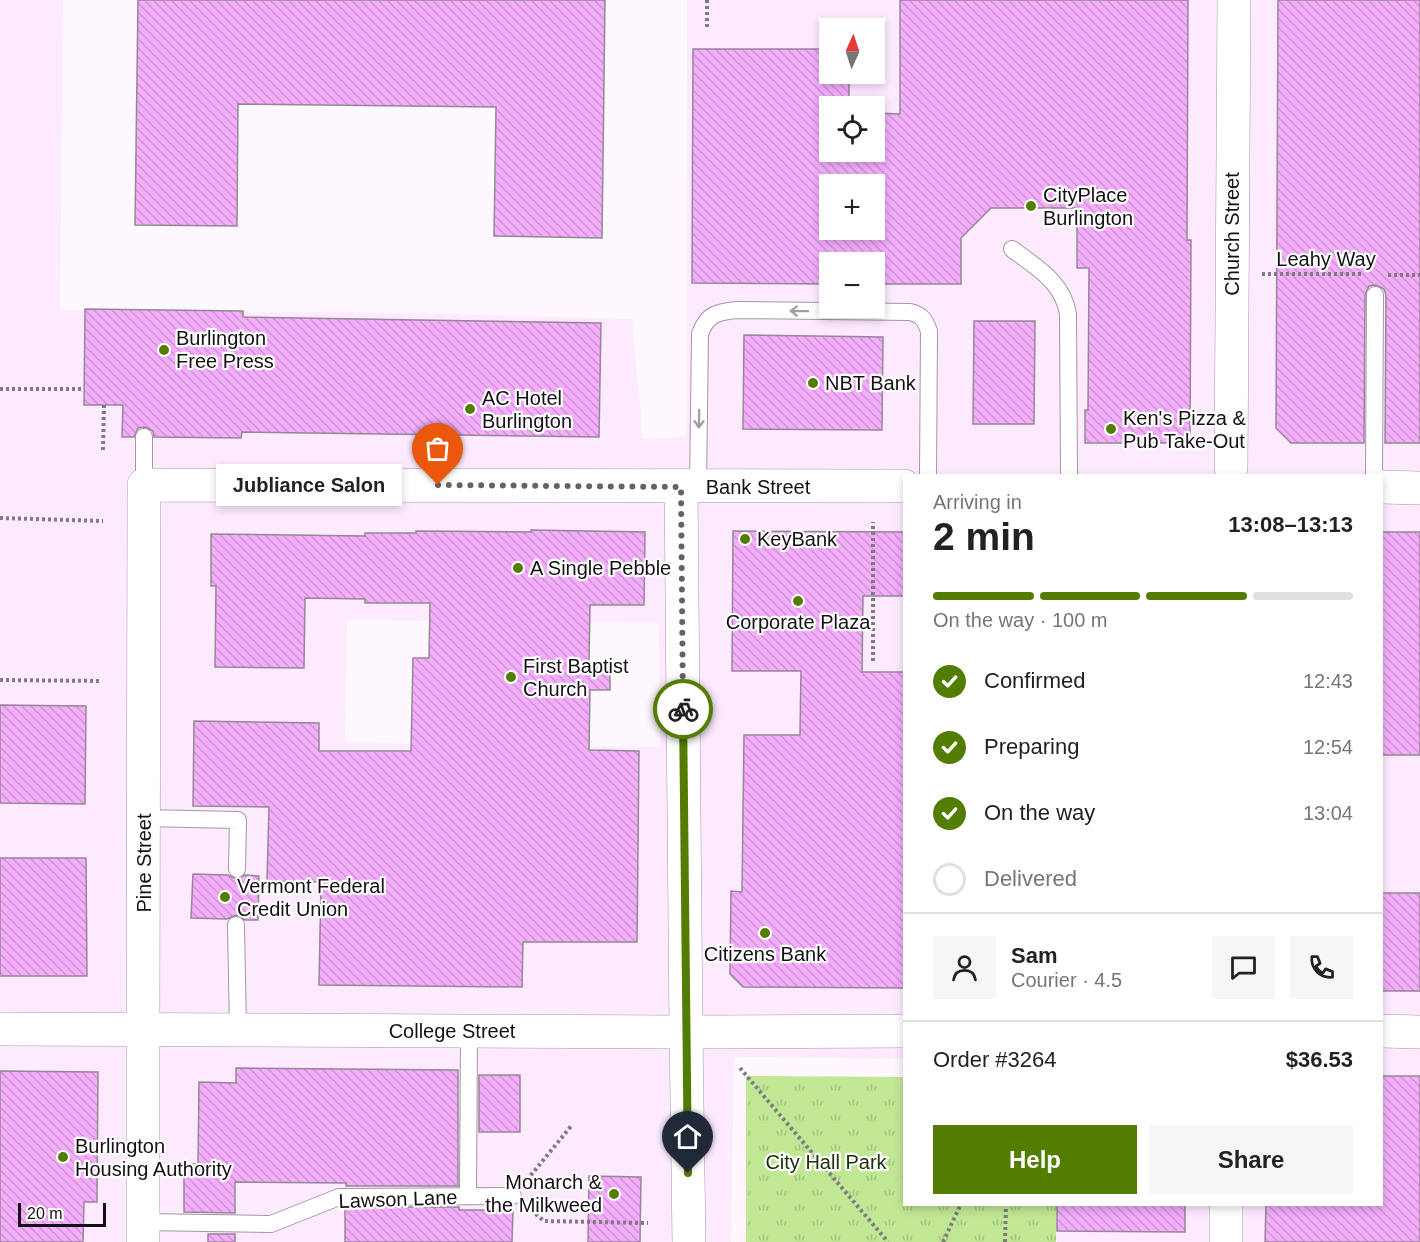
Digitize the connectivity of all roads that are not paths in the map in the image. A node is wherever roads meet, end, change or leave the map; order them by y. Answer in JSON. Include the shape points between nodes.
{"nodes":[{"id":1,"x":1234,"y":0,"type":"edge"},
{"id":2,"x":1012,"y":249,"type":"dead end"},
{"id":3,"x":1375,"y":295,"type":"dead end"},
{"id":4,"x":144,"y":437,"type":"dead end"},
{"id":5,"x":1231,"y":468,"type":"dead end"},
{"id":6,"x":928,"y":474,"type":"edge"},
{"id":7,"x":1069,"y":474,"type":"edge"},
{"id":8,"x":1374,"y":474,"type":"edge"},
{"id":9,"x":144,"y":484,"type":"junction"},
{"id":10,"x":903,"y":486,"type":"edge"},
{"id":11,"x":689,"y":487,"type":"junction"},
{"id":12,"x":1383,"y":487,"type":"edge"},
{"id":13,"x":1420,"y":488,"type":"edge"},
{"id":14,"x":144,"y":818,"type":"junction"},
{"id":15,"x":237,"y":870,"type":"dead end"},
{"id":16,"x":236,"y":925,"type":"dead end"},
{"id":17,"x":0,"y":1029,"type":"edge"},
{"id":18,"x":143,"y":1030,"type":"junction"},
{"id":19,"x":238,"y":1030,"type":"junction"},
{"id":20,"x":469,"y":1031,"type":"junction"},
{"id":21,"x":903,"y":1031,"type":"edge"},
{"id":22,"x":1383,"y":1031,"type":"edge"},
{"id":23,"x":686,"y":1032,"type":"junction"},
{"id":24,"x":1420,"y":1032,"type":"edge"},
{"id":25,"x":468,"y":1196,"type":"junction"},
{"id":26,"x":513,"y":1196,"type":"road end"},
{"id":27,"x":1226,"y":1206,"type":"edge"},
{"id":28,"x":143,"y":1232,"type":"edge"},
{"id":29,"x":689,"y":1242,"type":"edge"},
{"id":30,"x":1226,"y":1242,"type":"edge"}],
"edges":[{"from":1,"to":5,"type":"street","name":"Church Street"},
{"from":2,"to":7,"type":"lane","via":[[1050,278],[1066,302]]},
{"from":3,"to":8,"type":"lane"},
{"from":4,"to":9,"type":"lane"},
{"from":6,"to":11,"type":"lane","one_way":true,"via":[[928,332],[920,315],[737,310],[712,315],[700,334]]},
{"from":9,"to":11,"type":"street","name":"Bank Street"},
{"from":9,"to":14,"type":"street","name":"Pine Street"},
{"from":10,"to":11,"type":"street","name":"Bank Street"},
{"from":11,"to":23,"type":"street"},
{"from":12,"to":13,"type":"street"},
{"from":14,"to":15,"type":"lane","via":[[238,820]]},
{"from":14,"to":18,"type":"street","name":"Pine Street"},
{"from":16,"to":19,"type":"lane"},
{"from":17,"to":18,"type":"street","name":"College Street"},
{"from":18,"to":19,"type":"street","name":"College Street"},
{"from":18,"to":28,"type":"street","name":"Pine Street"},
{"from":19,"to":20,"type":"street","name":"College Street"},
{"from":20,"to":23,"type":"street","name":"College Street"},
{"from":20,"to":25,"type":"lane"},
{"from":21,"to":23,"type":"street","name":"College Street"},
{"from":22,"to":24,"type":"street"},
{"from":23,"to":29,"type":"street"},
{"from":25,"to":26,"type":"lane","name":"Lawson Lane"},
{"from":25,"to":28,"type":"lane","name":"Lawson Lane","via":[[339,1197],[271,1224]]},
{"from":27,"to":30,"type":"street"}]}
